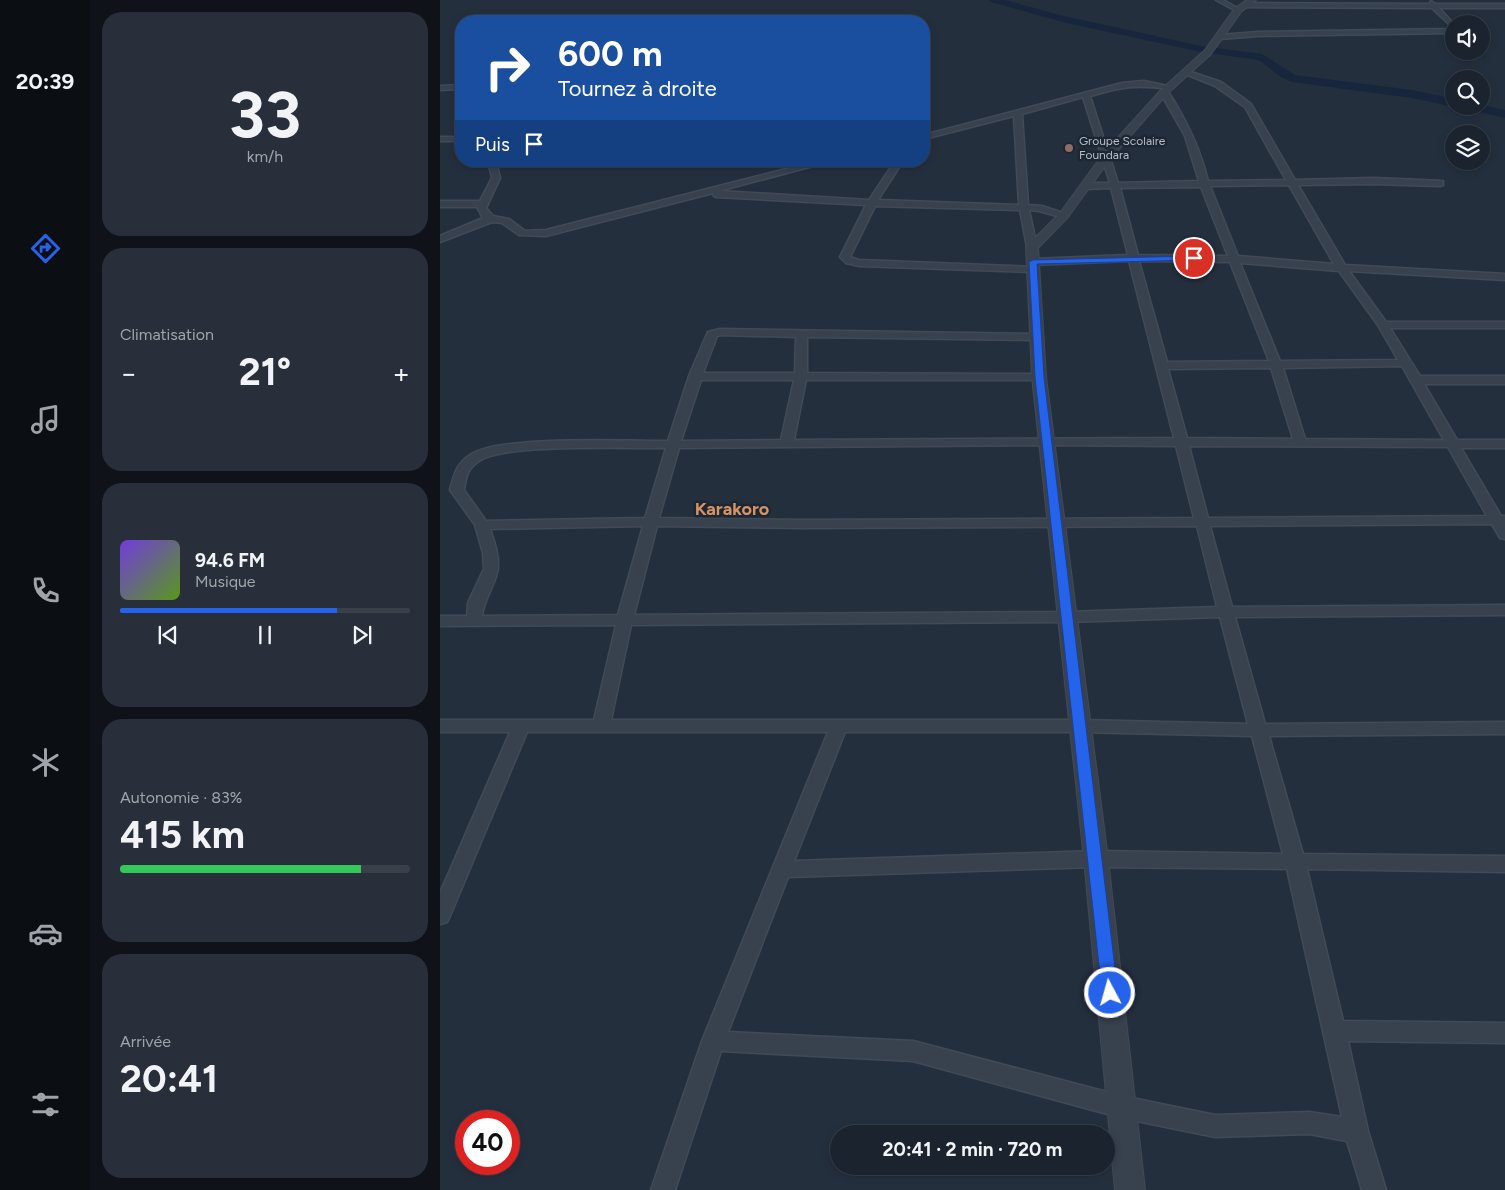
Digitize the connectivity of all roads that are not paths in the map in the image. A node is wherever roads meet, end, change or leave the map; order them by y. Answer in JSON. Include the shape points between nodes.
{"nodes":[{"id":1,"x":1220,"y":0,"type":"edge"},
{"id":2,"x":1428,"y":0,"type":"edge"},
{"id":3,"x":1245,"y":5,"type":"edge"},
{"id":4,"x":1434,"y":6,"type":"junction"},
{"id":5,"x":1505,"y":6,"type":"edge"},
{"id":6,"x":1445,"y":18,"type":"edge"},
{"id":7,"x":1445,"y":32,"type":"edge"},
{"id":8,"x":1213,"y":46,"type":"junction"},
{"id":9,"x":1185,"y":72,"type":"junction"},
{"id":10,"x":455,"y":87,"type":"edge"},
{"id":11,"x":440,"y":88,"type":"edge"},
{"id":12,"x":1166,"y":90,"type":"junction"},
{"id":13,"x":1086,"y":95,"type":"junction"},
{"id":14,"x":1018,"y":114,"type":"junction"},
{"id":15,"x":930,"y":136,"type":"edge"},
{"id":16,"x":440,"y":138,"type":"edge"},
{"id":17,"x":455,"y":138,"type":"edge"},
{"id":18,"x":1107,"y":156,"type":"junction"},
{"id":19,"x":493,"y":167,"type":"edge"},
{"id":20,"x":804,"y":167,"type":"edge"},
{"id":21,"x":895,"y":167,"type":"edge"},
{"id":22,"x":1440,"y":182,"type":"dead end"},
{"id":23,"x":1204,"y":183,"type":"junction"},
{"id":24,"x":1294,"y":183,"type":"junction"},
{"id":25,"x":1115,"y":185,"type":"junction"},
{"id":26,"x":1085,"y":186,"type":"junction"},
{"id":27,"x":702,"y":193,"type":"junction"},
{"id":28,"x":440,"y":204,"type":"edge"},
{"id":29,"x":483,"y":204,"type":"junction"},
{"id":30,"x":872,"y":204,"type":"junction"},
{"id":31,"x":1024,"y":208,"type":"junction"},
{"id":32,"x":1064,"y":215,"type":"junction"},
{"id":33,"x":491,"y":219,"type":"junction"},
{"id":34,"x":440,"y":239,"type":"edge"},
{"id":35,"x":1134,"y":258,"type":"junction"},
{"id":36,"x":1233,"y":258,"type":"junction"},
{"id":37,"x":1032,"y":259,"type":"junction"},
{"id":38,"x":1341,"y":267,"type":"junction"},
{"id":39,"x":1505,"y":278,"type":"edge"},
{"id":40,"x":1505,"y":324,"type":"edge"},
{"id":41,"x":1382,"y":325,"type":"junction"},
{"id":42,"x":802,"y":334,"type":"junction"},
{"id":43,"x":1037,"y":337,"type":"junction"},
{"id":44,"x":1406,"y":363,"type":"junction"},
{"id":45,"x":1276,"y":365,"type":"junction"},
{"id":46,"x":1162,"y":366,"type":"junction"},
{"id":47,"x":695,"y":376,"type":"junction"},
{"id":48,"x":801,"y":376,"type":"junction"},
{"id":49,"x":1039,"y":377,"type":"junction"},
{"id":50,"x":1416,"y":380,"type":"junction"},
{"id":51,"x":1505,"y":380,"type":"edge"},
{"id":52,"x":1048,"y":441,"type":"junction"},
{"id":53,"x":1182,"y":442,"type":"junction"},
{"id":54,"x":1300,"y":442,"type":"junction"},
{"id":55,"x":673,"y":443,"type":"junction"},
{"id":56,"x":787,"y":443,"type":"junction"},
{"id":57,"x":1452,"y":443,"type":"junction"},
{"id":58,"x":1505,"y":444,"type":"edge"},
{"id":59,"x":1500,"y":520,"type":"edge"},
{"id":60,"x":651,"y":522,"type":"junction"},
{"id":61,"x":1055,"y":522,"type":"junction"},
{"id":62,"x":1204,"y":522,"type":"junction"},
{"id":63,"x":482,"y":525,"type":"junction"},
{"id":64,"x":1505,"y":535,"type":"edge"},
{"id":65,"x":1505,"y":610,"type":"edge"},
{"id":66,"x":1226,"y":612,"type":"junction"},
{"id":67,"x":1068,"y":617,"type":"junction"},
{"id":68,"x":624,"y":620,"type":"junction"},
{"id":69,"x":440,"y":621,"type":"edge"},
{"id":70,"x":474,"y":622,"type":"junction"},
{"id":71,"x":839,"y":725,"type":"junction"},
{"id":72,"x":440,"y":726,"type":"edge"},
{"id":73,"x":520,"y":726,"type":"junction"},
{"id":74,"x":1080,"y":726,"type":"junction"},
{"id":75,"x":601,"y":727,"type":"junction"},
{"id":76,"x":1505,"y":728,"type":"edge"},
{"id":77,"x":1259,"y":730,"type":"junction"},
{"id":78,"x":1096,"y":859,"type":"junction"},
{"id":79,"x":1295,"y":861,"type":"junction"},
{"id":80,"x":1505,"y":864,"type":"edge"},
{"id":81,"x":782,"y":869,"type":"junction"},
{"id":82,"x":440,"y":916,"type":"edge"},
{"id":83,"x":1336,"y":1031,"type":"junction"},
{"id":84,"x":1505,"y":1033,"type":"edge"},
{"id":85,"x":713,"y":1041,"type":"junction"},
{"id":86,"x":1122,"y":1107,"type":"junction"},
{"id":87,"x":1356,"y":1131,"type":"junction"},
{"id":88,"x":663,"y":1190,"type":"edge"},
{"id":89,"x":1130,"y":1190,"type":"edge"},
{"id":90,"x":1374,"y":1190,"type":"edge"}],
"edges":[{"from":1,"to":3,"type":"street"},
{"from":2,"to":4,"type":"street"},
{"from":3,"to":4,"type":"street"},
{"from":3,"to":8,"type":"street"},
{"from":4,"to":5,"type":"street"},
{"from":4,"to":6,"type":"street"},
{"from":7,"to":8,"type":"street","via":[[1258,34]]},
{"from":8,"to":9,"type":"street"},
{"from":9,"to":12,"type":"street"},
{"from":9,"to":24,"type":"street","via":[[1218,84],[1248,106]]},
{"from":10,"to":11,"type":"street"},
{"from":12,"to":13,"type":"street","via":[[1133,84]]},
{"from":12,"to":18,"type":"street"},
{"from":12,"to":23,"type":"street","via":[[1184,121]]},
{"from":13,"to":14,"type":"street"},
{"from":13,"to":18,"type":"street"},
{"from":14,"to":15,"type":"street"},
{"from":14,"to":31,"type":"street"},
{"from":16,"to":17,"type":"street"},
{"from":18,"to":25,"type":"street"},
{"from":18,"to":26,"type":"street"},
{"from":19,"to":29,"type":"street","via":[[496,178]]},
{"from":20,"to":27,"type":"street"},
{"from":21,"to":30,"type":"street"},
{"from":22,"to":24,"type":"street"},
{"from":23,"to":24,"type":"street"},
{"from":23,"to":25,"type":"street"},
{"from":23,"to":36,"type":"street"},
{"from":24,"to":38,"type":"street"},
{"from":25,"to":26,"type":"street"},
{"from":25,"to":35,"type":"street"},
{"from":26,"to":32,"type":"street"},
{"from":27,"to":30,"type":"street"},
{"from":27,"to":33,"type":"street","via":[[546,233],[522,233],[501,218]]},
{"from":28,"to":29,"type":"street"},
{"from":29,"to":33,"type":"street","via":[[482,211]]},
{"from":30,"to":31,"type":"street"},
{"from":30,"to":37,"type":"street","via":[[845,257],[849,261],[859,264]]},
{"from":31,"to":32,"type":"street","via":[[1039,208]]},
{"from":31,"to":37,"type":"street"},
{"from":32,"to":37,"type":"street"},
{"from":33,"to":34,"type":"street"},
{"from":35,"to":36,"type":"street"},
{"from":35,"to":37,"type":"street"},
{"from":35,"to":46,"type":"street"},
{"from":36,"to":38,"type":"street"},
{"from":36,"to":45,"type":"street"},
{"from":37,"to":43,"type":"street"},
{"from":38,"to":39,"type":"street"},
{"from":38,"to":41,"type":"street"},
{"from":40,"to":41,"type":"street"},
{"from":41,"to":44,"type":"street"},
{"from":42,"to":43,"type":"street"},
{"from":42,"to":47,"type":"street","via":[[712,334]]},
{"from":42,"to":48,"type":"street"},
{"from":43,"to":49,"type":"street"},
{"from":44,"to":45,"type":"street"},
{"from":44,"to":50,"type":"street"},
{"from":45,"to":46,"type":"street"},
{"from":45,"to":54,"type":"street"},
{"from":46,"to":53,"type":"street"},
{"from":47,"to":48,"type":"street"},
{"from":47,"to":55,"type":"street"},
{"from":48,"to":49,"type":"street"},
{"from":48,"to":56,"type":"street"},
{"from":49,"to":52,"type":"street"},
{"from":50,"to":51,"type":"street"},
{"from":50,"to":57,"type":"street"},
{"from":52,"to":53,"type":"street"},
{"from":52,"to":56,"type":"street"},
{"from":52,"to":61,"type":"street"},
{"from":53,"to":54,"type":"street"},
{"from":53,"to":62,"type":"street"},
{"from":54,"to":57,"type":"street"},
{"from":55,"to":56,"type":"street"},
{"from":55,"to":60,"type":"street"},
{"from":55,"to":63,"type":"street","via":[[525,446],[489,451],[475,457],[461,470],[457,490]]},
{"from":57,"to":58,"type":"street"},
{"from":57,"to":59,"type":"street"},
{"from":59,"to":62,"type":"street"},
{"from":59,"to":64,"type":"street"},
{"from":60,"to":61,"type":"street"},
{"from":60,"to":63,"type":"street"},
{"from":60,"to":68,"type":"street"},
{"from":61,"to":62,"type":"street"},
{"from":61,"to":67,"type":"street"},
{"from":62,"to":66,"type":"street"},
{"from":63,"to":70,"type":"street","via":[[491,570],[476,603]]},
{"from":65,"to":66,"type":"street"},
{"from":66,"to":67,"type":"street"},
{"from":66,"to":77,"type":"street"},
{"from":67,"to":68,"type":"street"},
{"from":67,"to":74,"type":"street"},
{"from":68,"to":70,"type":"street"},
{"from":68,"to":75,"type":"street"},
{"from":69,"to":70,"type":"street"},
{"from":71,"to":74,"type":"street"},
{"from":71,"to":75,"type":"street"},
{"from":71,"to":81,"type":"street"},
{"from":72,"to":73,"type":"street"},
{"from":73,"to":75,"type":"street"},
{"from":73,"to":82,"type":"street"},
{"from":74,"to":77,"type":"street"},
{"from":74,"to":78,"type":"street"},
{"from":76,"to":77,"type":"street"},
{"from":77,"to":79,"type":"street"},
{"from":78,"to":79,"type":"street"},
{"from":78,"to":81,"type":"street"},
{"from":78,"to":86,"type":"street"},
{"from":79,"to":80,"type":"street"},
{"from":79,"to":83,"type":"street"},
{"from":81,"to":85,"type":"street"},
{"from":83,"to":84,"type":"street"},
{"from":83,"to":87,"type":"street"},
{"from":85,"to":86,"type":"street","via":[[913,1051]]},
{"from":85,"to":88,"type":"street"},
{"from":86,"to":87,"type":"street","via":[[1215,1126],[1309,1123]]},
{"from":86,"to":89,"type":"street"},
{"from":87,"to":90,"type":"street"}]}
